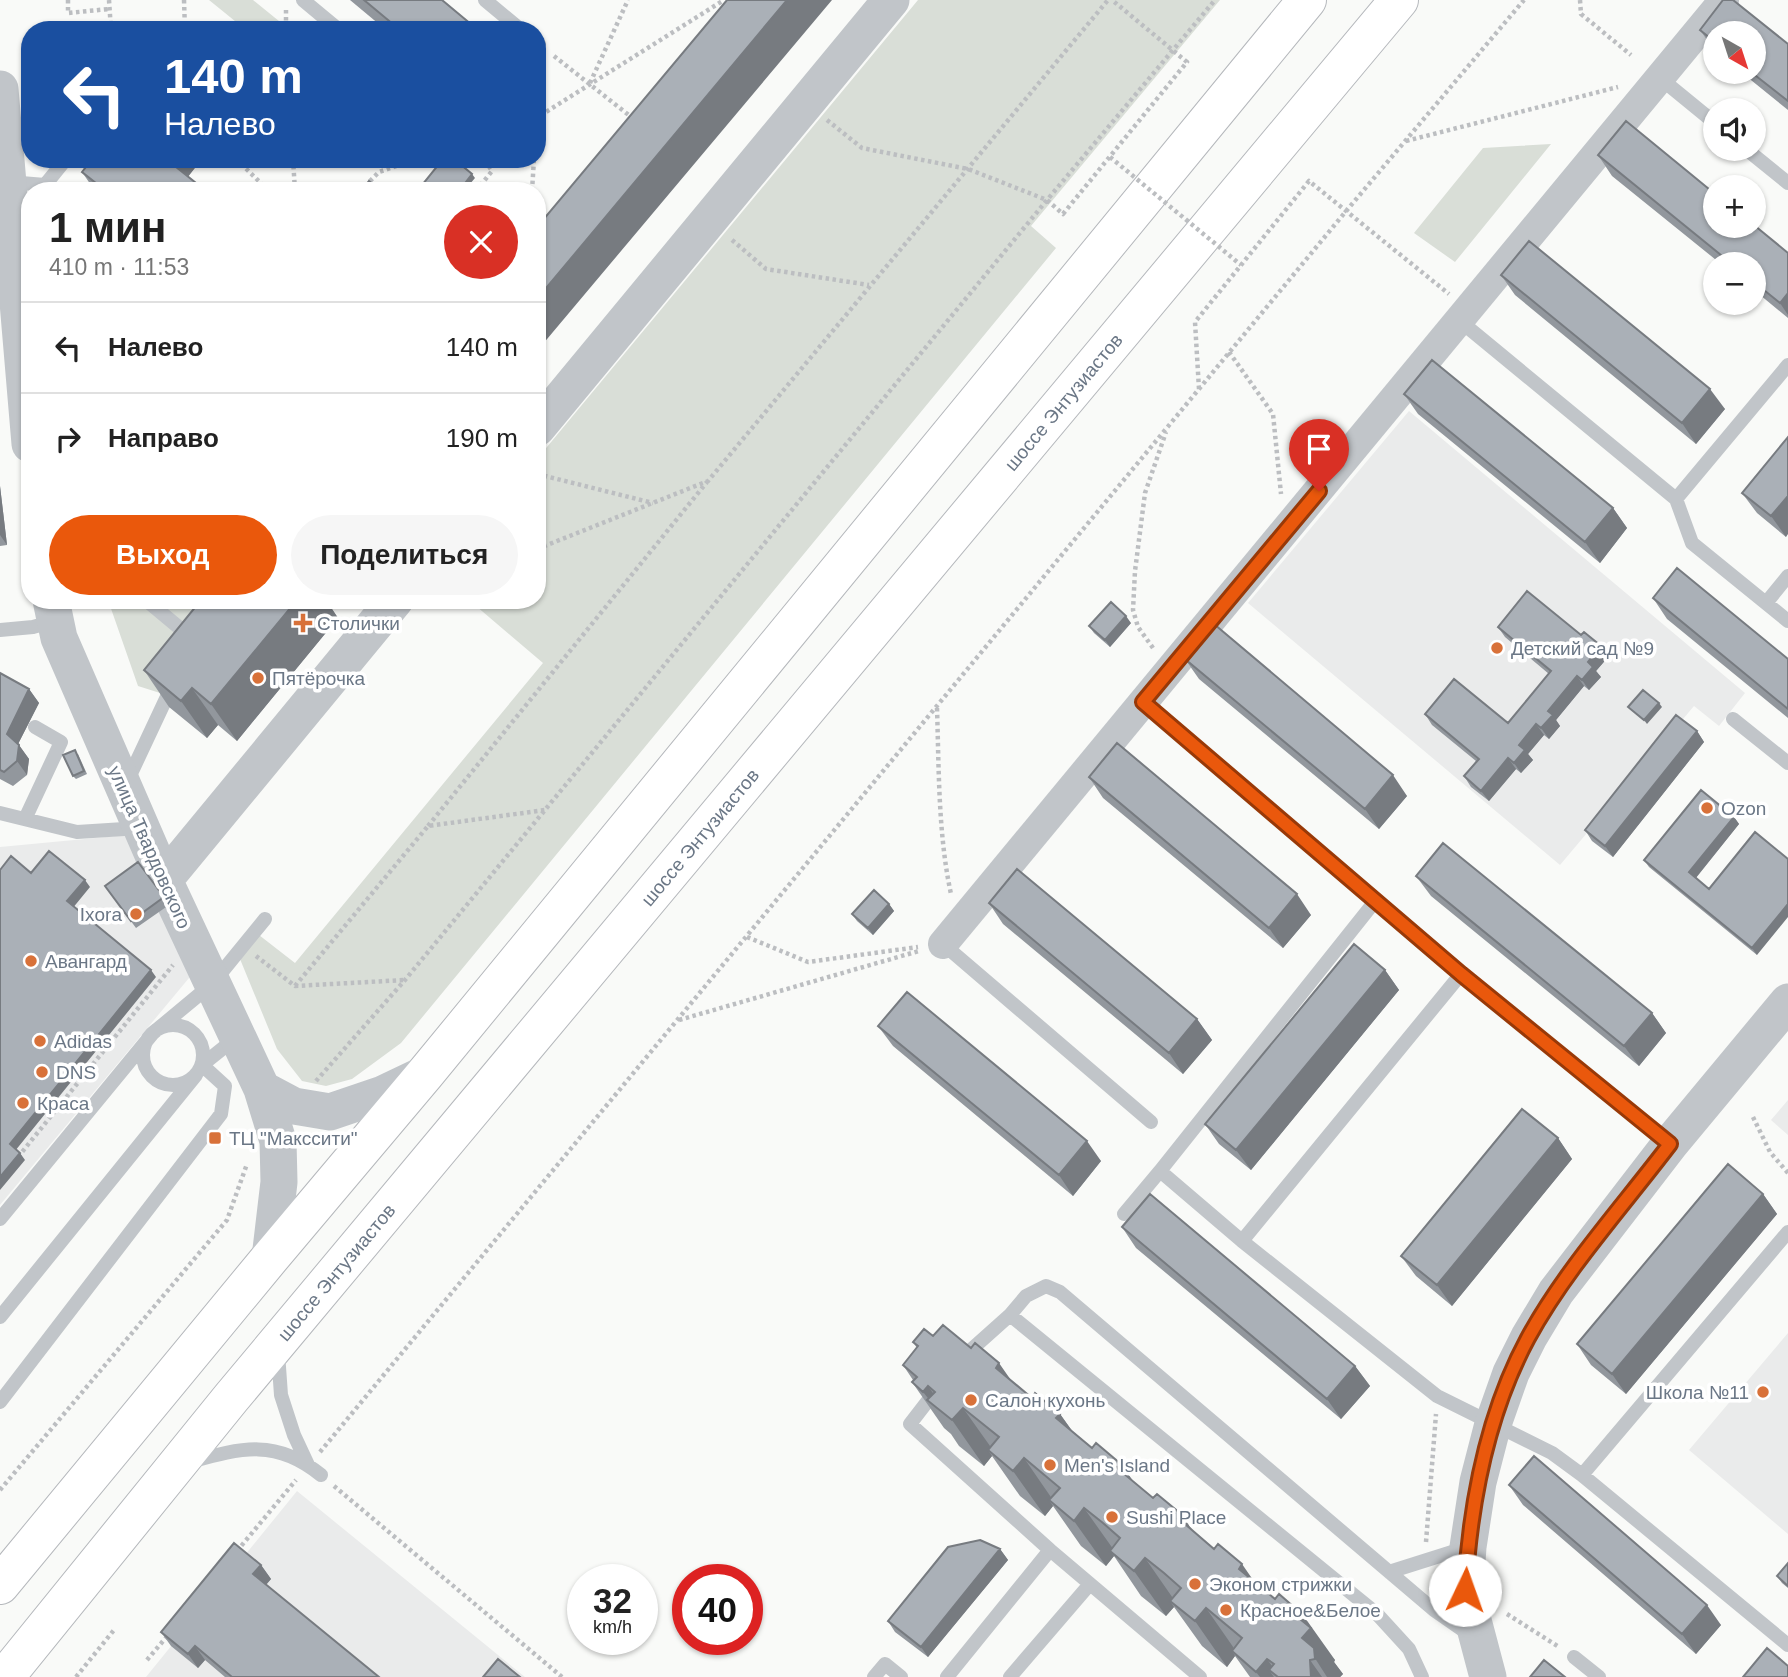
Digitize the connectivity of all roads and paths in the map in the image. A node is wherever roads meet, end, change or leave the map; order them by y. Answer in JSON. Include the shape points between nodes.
{"nodes":[{"id":1,"x":68,"y":0,"type":"edge"},
{"id":2,"x":110,"y":0,"type":"edge"},
{"id":3,"x":184,"y":0,"type":"edge"},
{"id":4,"x":285,"y":0,"type":"edge"},
{"id":5,"x":303,"y":0,"type":"edge"},
{"id":6,"x":485,"y":0,"type":"edge"},
{"id":7,"x":628,"y":0,"type":"edge"},
{"id":8,"x":724,"y":0,"type":"edge"},
{"id":9,"x":891,"y":0,"type":"edge"},
{"id":10,"x":1110,"y":0,"type":"edge"},
{"id":11,"x":1215,"y":0,"type":"edge"},
{"id":12,"x":1307,"y":0,"type":"edge"},
{"id":13,"x":1399,"y":0,"type":"edge"},
{"id":14,"x":1524,"y":0,"type":"edge"},
{"id":15,"x":1580,"y":0,"type":"edge"},
{"id":16,"x":1724,"y":0,"type":"edge"},
{"id":17,"x":109,"y":9,"type":"junction"},
{"id":18,"x":110,"y":21,"type":"edge"},
{"id":19,"x":185,"y":21,"type":"edge"},
{"id":20,"x":286,"y":21,"type":"edge"},
{"id":21,"x":328,"y":21,"type":"edge"},
{"id":22,"x":510,"y":21,"type":"edge"},
{"id":23,"x":546,"y":50,"type":"edge"},
{"id":24,"x":1172,"y":50,"type":"junction"},
{"id":25,"x":1632,"y":55,"type":"dead end"},
{"id":26,"x":1660,"y":78,"type":"junction"},
{"id":27,"x":589,"y":84,"type":"junction"},
{"id":28,"x":0,"y":89,"type":"edge"},
{"id":29,"x":806,"y":103,"type":"junction"},
{"id":30,"x":546,"y":112,"type":"edge"},
{"id":31,"x":1703,"y":113,"type":"edge"},
{"id":32,"x":636,"y":121,"type":"edge"},
{"id":33,"x":1405,"y":141,"type":"junction"},
{"id":34,"x":1110,"y":157,"type":"junction"},
{"id":35,"x":1761,"y":161,"type":"edge"},
{"id":36,"x":245,"y":168,"type":"edge"},
{"id":37,"x":391,"y":168,"type":"edge"},
{"id":38,"x":490,"y":168,"type":"edge"},
{"id":39,"x":968,"y":169,"type":"junction"},
{"id":40,"x":8,"y":182,"type":"junction"},
{"id":41,"x":260,"y":182,"type":"edge"},
{"id":42,"x":369,"y":182,"type":"edge"},
{"id":43,"x":483,"y":182,"type":"edge"},
{"id":44,"x":1788,"y":183,"type":"edge"},
{"id":45,"x":21,"y":184,"type":"edge"},
{"id":46,"x":1047,"y":200,"type":"junction"},
{"id":47,"x":1347,"y":210,"type":"junction"},
{"id":48,"x":708,"y":221,"type":"junction"},
{"id":49,"x":1241,"y":265,"type":"junction"},
{"id":50,"x":870,"y":285,"type":"junction"},
{"id":51,"x":9,"y":299,"type":"edge"},
{"id":52,"x":1464,"y":316,"type":"junction"},
{"id":53,"x":1230,"y":352,"type":"junction"},
{"id":54,"x":1788,"y":365,"type":"edge"},
{"id":55,"x":21,"y":382,"type":"edge"},
{"id":56,"x":1199,"y":389,"type":"junction"},
{"id":57,"x":546,"y":417,"type":"edge"},
{"id":58,"x":1167,"y":427,"type":"junction"},
{"id":59,"x":546,"y":476,"type":"edge"},
{"id":60,"x":708,"y":481,"type":"junction"},
{"id":61,"x":1676,"y":499,"type":"junction"},
{"id":62,"x":654,"y":503,"type":"junction"},
{"id":63,"x":1283,"y":533,"type":"junction"},
{"id":64,"x":546,"y":545,"type":"edge"},
{"id":65,"x":1788,"y":576,"type":"edge"},
{"id":66,"x":1766,"y":603,"type":"junction"},
{"id":67,"x":157,"y":609,"type":"edge"},
{"id":68,"x":381,"y":609,"type":"edge"},
{"id":69,"x":53,"y":611,"type":"edge"},
{"id":70,"x":1788,"y":621,"type":"edge"},
{"id":71,"x":0,"y":630,"type":"edge"},
{"id":72,"x":188,"y":653,"type":"edge"},
{"id":73,"x":1170,"y":670,"type":"junction"},
{"id":74,"x":176,"y":678,"type":"edge"},
{"id":75,"x":1143,"y":702,"type":"junction"},
{"id":76,"x":936,"y":707,"type":"junction"},
{"id":77,"x":1733,"y":719,"type":"dead end"},
{"id":78,"x":35,"y":727,"type":"dead end"},
{"id":79,"x":1788,"y":763,"type":"edge"},
{"id":80,"x":124,"y":789,"type":"junction"},
{"id":81,"x":545,"y":810,"type":"junction"},
{"id":82,"x":0,"y":813,"type":"edge"},
{"id":83,"x":25,"y":819,"type":"junction"},
{"id":84,"x":428,"y":826,"type":"junction"},
{"id":85,"x":141,"y":828,"type":"junction"},
{"id":86,"x":164,"y":880,"type":"junction"},
{"id":87,"x":1376,"y":900,"type":"junction"},
{"id":88,"x":265,"y":919,"type":"dead end"},
{"id":89,"x":951,"y":935,"type":"junction"},
{"id":90,"x":747,"y":936,"type":"junction"},
{"id":91,"x":242,"y":945,"type":"junction"},
{"id":92,"x":177,"y":960,"type":"dead end"},
{"id":93,"x":1461,"y":974,"type":"junction"},
{"id":94,"x":405,"y":980,"type":"junction"},
{"id":95,"x":212,"y":984,"type":"junction"},
{"id":96,"x":295,"y":986,"type":"junction"},
{"id":97,"x":1788,"y":1002,"type":"edge"},
{"id":98,"x":678,"y":1020,"type":"junction"},
{"id":99,"x":153,"y":1033,"type":"junction"},
{"id":100,"x":237,"y":1037,"type":"junction"},
{"id":101,"x":199,"y":1070,"type":"junction"},
{"id":102,"x":425,"y":1074,"type":"junction"},
{"id":103,"x":315,"y":1082,"type":"dead end"},
{"id":104,"x":262,"y":1089,"type":"junction"},
{"id":105,"x":1753,"y":1117,"type":"dead end"},
{"id":106,"x":1151,"y":1122,"type":"dead end"},
{"id":107,"x":1670,"y":1144,"type":"junction"},
{"id":108,"x":248,"y":1161,"type":"dead end"},
{"id":109,"x":13,"y":1164,"type":"edge"},
{"id":110,"x":1160,"y":1171,"type":"junction"},
{"id":111,"x":1788,"y":1173,"type":"edge"},
{"id":112,"x":1124,"y":1214,"type":"dead end"},
{"id":113,"x":0,"y":1219,"type":"edge"},
{"id":114,"x":1788,"y":1232,"type":"edge"},
{"id":115,"x":1242,"y":1241,"type":"junction"},
{"id":116,"x":270,"y":1258,"type":"junction"},
{"id":117,"x":1010,"y":1315,"type":"junction"},
{"id":118,"x":0,"y":1317,"type":"edge"},
{"id":119,"x":277,"y":1343,"type":"junction"},
{"id":120,"x":1437,"y":1396,"type":"junction"},
{"id":121,"x":0,"y":1402,"type":"edge"},
{"id":122,"x":1493,"y":1424,"type":"junction"},
{"id":123,"x":309,"y":1465,"type":"junction"},
{"id":124,"x":175,"y":1466,"type":"junction"},
{"id":125,"x":321,"y":1475,"type":"joint"},
{"id":126,"x":1583,"y":1475,"type":"junction"},
{"id":127,"x":0,"y":1490,"type":"edge"},
{"id":128,"x":1468,"y":1547,"type":"junction"},
{"id":129,"x":1050,"y":1550,"type":"junction"},
{"id":130,"x":232,"y":1557,"type":"edge"},
{"id":131,"x":1424,"y":1560,"type":"junction"},
{"id":132,"x":1389,"y":1572,"type":"junction"},
{"id":133,"x":1090,"y":1584,"type":"junction"},
{"id":134,"x":0,"y":1585,"type":"edge"},
{"id":135,"x":1507,"y":1614,"type":"dead end"},
{"id":136,"x":173,"y":1629,"type":"edge"},
{"id":137,"x":114,"y":1630,"type":"dead end"},
{"id":138,"x":1788,"y":1645,"type":"edge"},
{"id":139,"x":1571,"y":1655,"type":"joint"},
{"id":140,"x":147,"y":1660,"type":"dead end"},
{"id":141,"x":1484,"y":1660,"type":"edge"},
{"id":142,"x":5,"y":1677,"type":"edge"},
{"id":143,"x":76,"y":1677,"type":"edge"},
{"id":144,"x":562,"y":1677,"type":"edge"},
{"id":145,"x":874,"y":1677,"type":"edge"},
{"id":146,"x":901,"y":1677,"type":"edge"},
{"id":147,"x":947,"y":1677,"type":"edge"},
{"id":148,"x":1010,"y":1677,"type":"edge"},
{"id":149,"x":1200,"y":1677,"type":"edge"},
{"id":150,"x":1422,"y":1677,"type":"edge"},
{"id":151,"x":1599,"y":1677,"type":"edge"}],
"edges":[{"from":1,"to":17,"type":"path","via":[[68,13]]},
{"from":2,"to":17,"type":"path"},
{"from":3,"to":19,"type":"path"},
{"from":4,"to":20,"type":"path"},
{"from":5,"to":21,"type":"lane"},
{"from":6,"to":22,"type":"lane"},
{"from":7,"to":27,"type":"path"},
{"from":8,"to":27,"type":"path"},
{"from":9,"to":29,"type":"street"},
{"from":10,"to":24,"type":"path"},
{"from":10,"to":39,"type":"path"},
{"from":11,"to":24,"type":"path"},
{"from":12,"to":102,"type":"highway"},
{"from":13,"to":119,"type":"highway","name":"шоссе Энтузиастов"},
{"from":14,"to":33,"type":"path"},
{"from":15,"to":25,"type":"path","via":[[1581,13]]},
{"from":16,"to":26,"type":"street"},
{"from":17,"to":18,"type":"path"},
{"from":23,"to":27,"type":"path"},
{"from":24,"to":34,"type":"path","via":[[1187,62]]},
{"from":24,"to":46,"type":"path"},
{"from":26,"to":31,"type":"lane"},
{"from":26,"to":33,"type":"path"},
{"from":26,"to":52,"type":"street"},
{"from":27,"to":30,"type":"path"},
{"from":27,"to":32,"type":"path"},
{"from":28,"to":40,"type":"street"},
{"from":29,"to":39,"type":"path","via":[[862,148]]},
{"from":29,"to":48,"type":"street"},
{"from":33,"to":47,"type":"path"},
{"from":34,"to":46,"type":"path","via":[[1063,214]]},
{"from":34,"to":49,"type":"path","bridge":true},
{"from":35,"to":44,"type":"lane"},
{"from":36,"to":41,"type":"path"},
{"from":37,"to":42,"type":"path"},
{"from":38,"to":43,"type":"path"},
{"from":39,"to":46,"type":"path"},
{"from":39,"to":50,"type":"path"},
{"from":40,"to":45,"type":"lane"},
{"from":40,"to":51,"type":"street"},
{"from":46,"to":81,"type":"path"},
{"from":47,"to":49,"type":"path","via":[[1309,181]]},
{"from":47,"to":52,"type":"path"},
{"from":47,"to":53,"type":"path"},
{"from":48,"to":50,"type":"path","via":[[766,269]]},
{"from":48,"to":57,"type":"street"},
{"from":49,"to":56,"type":"path","via":[[1195,322]]},
{"from":50,"to":60,"type":"path"},
{"from":51,"to":55,"type":"street"},
{"from":52,"to":61,"type":"lane"},
{"from":52,"to":63,"type":"street"},
{"from":53,"to":56,"type":"path"},
{"from":53,"to":63,"type":"path","via":[[1273,414]]},
{"from":54,"to":61,"type":"lane"},
{"from":56,"to":58,"type":"path"},
{"from":58,"to":73,"type":"path","via":[[1145,493],[1133,610],[1138,627]]},
{"from":58,"to":76,"type":"path"},
{"from":59,"to":62,"type":"path"},
{"from":60,"to":62,"type":"path"},
{"from":60,"to":84,"type":"path"},
{"from":61,"to":66,"type":"lane","via":[[1692,543]]},
{"from":62,"to":64,"type":"path"},
{"from":63,"to":73,"type":"street"},
{"from":65,"to":66,"type":"lane"},
{"from":66,"to":70,"type":"lane"},
{"from":67,"to":72,"type":"lane","via":[[194,640]]},
{"from":68,"to":86,"type":"street"},
{"from":69,"to":71,"type":"lane","via":[[33,627]]},
{"from":69,"to":80,"type":"street","name":"улица Твардовского","via":[[59,638]]},
{"from":73,"to":75,"type":"street"},
{"from":74,"to":80,"type":"lane"},
{"from":75,"to":87,"type":"lane"},
{"from":75,"to":89,"type":"street"},
{"from":76,"to":89,"type":"path"},
{"from":76,"to":90,"type":"path"},
{"from":77,"to":79,"type":"lane"},
{"from":78,"to":83,"type":"lane","via":[[61,742]]},
{"from":80,"to":85,"type":"street","name":"улица Твардовского"},
{"from":81,"to":84,"type":"path"},
{"from":81,"to":94,"type":"path"},
{"from":82,"to":83,"type":"lane"},
{"from":83,"to":85,"type":"lane","via":[[77,832]]},
{"from":84,"to":96,"type":"path"},
{"from":85,"to":86,"type":"street","name":"улица Твардовского"},
{"from":86,"to":95,"type":"street","name":"улица Твардовского"},
{"from":87,"to":93,"type":"lane"},
{"from":87,"to":110,"type":"lane"},
{"from":88,"to":91,"type":"lane"},
{"from":89,"to":90,"type":"path","via":[[808,962]]},
{"from":89,"to":98,"type":"path"},
{"from":89,"to":106,"type":"lane"},
{"from":90,"to":98,"type":"path"},
{"from":91,"to":95,"type":"lane"},
{"from":91,"to":96,"type":"path"},
{"from":92,"to":109,"type":"path"},
{"from":93,"to":107,"type":"lane"},
{"from":93,"to":115,"type":"lane"},
{"from":94,"to":96,"type":"path"},
{"from":94,"to":103,"type":"path"},
{"from":95,"to":99,"type":"lane"},
{"from":95,"to":100,"type":"street","name":"улица Твардовского"},
{"from":97,"to":107,"type":"street"},
{"from":98,"to":123,"type":"path"},
{"from":99,"to":101,"type":"lane","via":[[172,1025],[194,1033],[204,1054]]},
{"from":99,"to":101,"type":"lane","via":[[143,1057],[153,1077],[175,1085]]},
{"from":99,"to":113,"type":"lane"},
{"from":100,"to":101,"type":"lane"},
{"from":100,"to":104,"type":"street","name":"улица Твардовского"},
{"from":101,"to":118,"type":"lane"},
{"from":101,"to":121,"type":"lane","via":[[225,1086],[221,1114]]},
{"from":102,"to":104,"type":"street","via":[[330,1112],[294,1106]]},
{"from":102,"to":116,"type":"highway"},
{"from":104,"to":116,"type":"street","name":"улица Твардовского","via":[[278,1141],[279,1182]]},
{"from":105,"to":111,"type":"path","via":[[1770,1152]]},
{"from":107,"to":122,"type":"street","via":[[1556,1292],[1511,1373]]},
{"from":108,"to":127,"type":"path","via":[[227,1220]]},
{"from":110,"to":112,"type":"lane"},
{"from":110,"to":115,"type":"lane"},
{"from":114,"to":126,"type":"lane"},
{"from":115,"to":120,"type":"lane"},
{"from":116,"to":134,"type":"highway"},
{"from":117,"to":129,"type":"lane","via":[[960,1359],[910,1424]]},
{"from":117,"to":132,"type":"lane","via":[[1026,1296],[1046,1286],[1060,1292]]},
{"from":117,"to":150,"type":"lane","via":[[1377,1614],[1409,1649]]},
{"from":119,"to":123,"type":"lane","via":[[281,1395]]},
{"from":119,"to":124,"type":"highway","name":"шоссе Энтузиастов"},
{"from":120,"to":122,"type":"lane"},
{"from":120,"to":131,"type":"path"},
{"from":122,"to":126,"type":"lane","via":[[1552,1452]]},
{"from":122,"to":128,"type":"street"},
{"from":123,"to":124,"type":"lane","via":[[271,1449],[230,1451]]},
{"from":123,"to":125,"type":"lane"},
{"from":123,"to":130,"type":"path"},
{"from":124,"to":142,"type":"highway","name":"шоссе Энтузиастов"},
{"from":125,"to":144,"type":"path"},
{"from":126,"to":138,"type":"lane"},
{"from":128,"to":131,"type":"lane"},
{"from":128,"to":141,"type":"street","via":[[1465,1590]]},
{"from":129,"to":133,"type":"lane"},
{"from":129,"to":147,"type":"lane"},
{"from":131,"to":132,"type":"lane"},
{"from":132,"to":141,"type":"lane"},
{"from":133,"to":148,"type":"lane"},
{"from":133,"to":149,"type":"lane"},
{"from":135,"to":139,"type":"path"},
{"from":136,"to":140,"type":"path"},
{"from":137,"to":143,"type":"path"},
{"from":139,"to":151,"type":"lane"},
{"from":145,"to":146,"type":"lane","via":[[885,1664]]}]}
